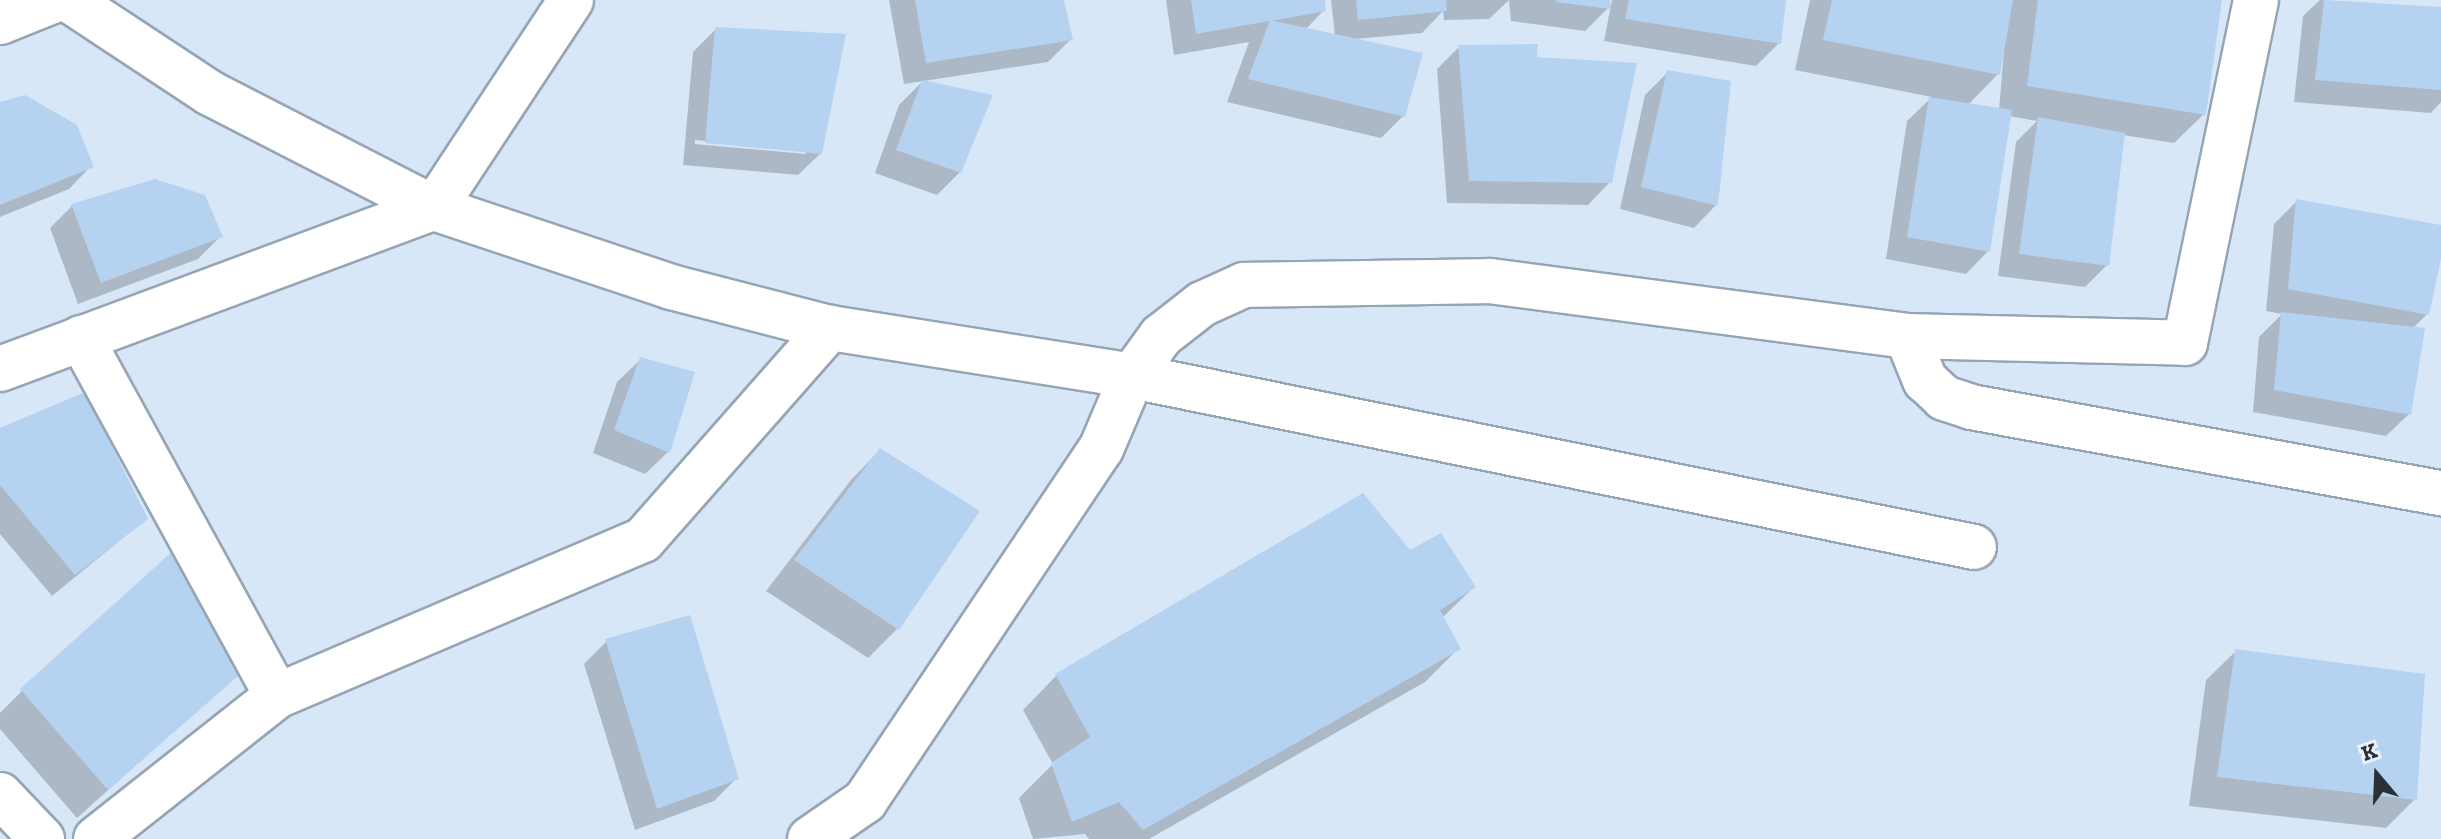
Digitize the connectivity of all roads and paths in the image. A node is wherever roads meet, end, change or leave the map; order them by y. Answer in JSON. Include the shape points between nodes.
{"nodes":[{"id":1,"x":55,"y":0,"type":"edge"},
{"id":2,"x":69,"y":0,"type":"edge"},
{"id":3,"x":571,"y":0,"type":"edge"},
{"id":4,"x":2256,"y":0,"type":"edge"},
{"id":5,"x":0,"y":22,"type":"edge"},
{"id":6,"x":434,"y":208,"type":"junction"},
{"id":7,"x":830,"y":328,"type":"junction"},
{"id":8,"x":1907,"y":336,"type":"junction"},
{"id":9,"x":81,"y":338,"type":"junction"},
{"id":10,"x":0,"y":369,"type":"edge"},
{"id":11,"x":1132,"y":376,"type":"junction"},
{"id":12,"x":2441,"y":493,"type":"edge"},
{"id":13,"x":1974,"y":547,"type":"dead end"},
{"id":14,"x":277,"y":696,"type":"junction"},
{"id":15,"x":0,"y":795,"type":"edge"},
{"id":16,"x":42,"y":839,"type":"edge"},
{"id":17,"x":96,"y":839,"type":"edge"},
{"id":18,"x":810,"y":839,"type":"edge"}],
"edges":[{"from":1,"to":5,"type":"street"},
{"from":2,"to":6,"type":"street","via":[[210,93]]},
{"from":3,"to":6,"type":"street"},
{"from":4,"to":8,"type":"street","via":[[2185,343]]},
{"from":6,"to":7,"type":"street","via":[[671,287]]},
{"from":6,"to":9,"type":"street"},
{"from":7,"to":11,"type":"street"},
{"from":7,"to":14,"type":"street","via":[[643,540]]},
{"from":8,"to":11,"type":"street","via":[[1490,281],[1244,285],[1202,304],[1161,336]]},
{"from":8,"to":12,"type":"street","via":[[1925,380],[1944,398],[1971,407]]},
{"from":9,"to":10,"type":"street"},
{"from":9,"to":14,"type":"street"},
{"from":11,"to":13,"type":"street"},
{"from":11,"to":18,"type":"street","via":[[1101,449],[865,801]]},
{"from":14,"to":17,"type":"street"},
{"from":15,"to":16,"type":"street"}]}
